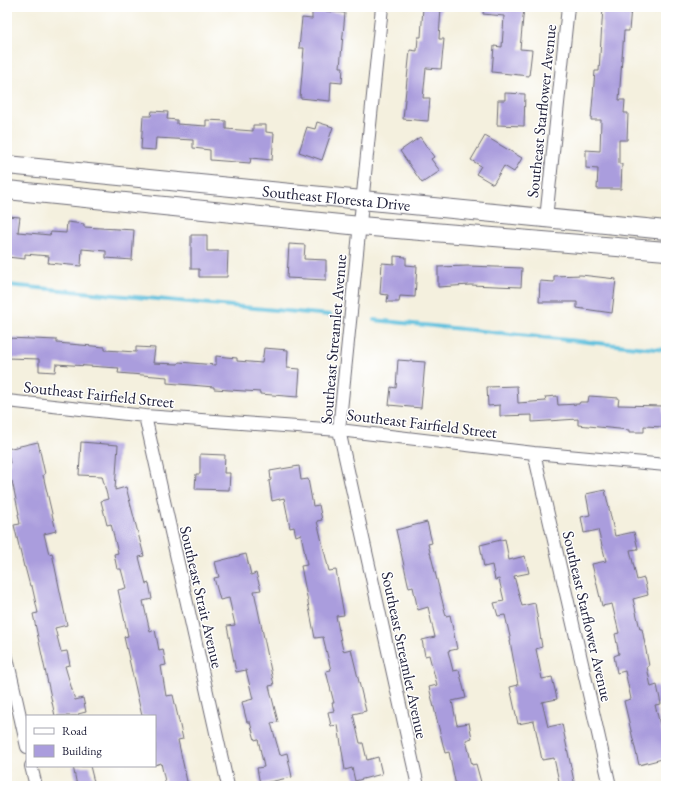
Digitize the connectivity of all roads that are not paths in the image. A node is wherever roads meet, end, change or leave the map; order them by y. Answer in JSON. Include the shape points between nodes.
{"nodes":[{"id":1,"x":382,"y":7,"type":"edge"},
{"id":2,"x":568,"y":7,"type":"edge"},
{"id":3,"x":7,"y":165,"type":"edge"},
{"id":4,"x":7,"y":190,"type":"edge"},
{"id":5,"x":362,"y":201,"type":"junction"},
{"id":6,"x":546,"y":219,"type":"junction"},
{"id":7,"x":360,"y":226,"type":"junction"},
{"id":8,"x":666,"y":230,"type":"edge"},
{"id":9,"x":666,"y":251,"type":"edge"},
{"id":10,"x":7,"y":401,"type":"edge"},
{"id":11,"x":145,"y":416,"type":"junction"},
{"id":12,"x":339,"y":430,"type":"junction"},
{"id":13,"x":534,"y":453,"type":"junction"},
{"id":14,"x":666,"y":465,"type":"edge"},
{"id":15,"x":7,"y":658,"type":"edge"},
{"id":16,"x":26,"y":743,"type":"edge"},
{"id":17,"x":31,"y":767,"type":"edge"},
{"id":18,"x":36,"y":786,"type":"edge"},
{"id":19,"x":228,"y":786,"type":"edge"},
{"id":20,"x":418,"y":786,"type":"edge"},
{"id":21,"x":610,"y":786,"type":"edge"}],
"edges":[{"from":1,"to":5,"type":"street","name":"Southeast Streamlet Avenue"},
{"from":2,"to":6,"type":"street","name":"Southeast Starflower Avenue"},
{"from":3,"to":5,"type":"street","name":"Southeast Floresta Drive"},
{"from":4,"to":7,"type":"street","name":"Southeast Floresta Drive"},
{"from":5,"to":6,"type":"street","name":"Southeast Floresta Drive"},
{"from":5,"to":7,"type":"street","name":"Southeast Streamlet Avenue"},
{"from":6,"to":8,"type":"street","name":"Southeast Floresta Drive"},
{"from":7,"to":9,"type":"street","name":"Southeast Floresta Drive"},
{"from":7,"to":12,"type":"street","name":"Southeast Streamlet Avenue"},
{"from":10,"to":11,"type":"street","name":"Southeast Fairfield Street"},
{"from":11,"to":12,"type":"street","name":"Southeast Fairfield Street"},
{"from":11,"to":19,"type":"street","name":"Southeast Strait Avenue"},
{"from":12,"to":13,"type":"street","name":"Southeast Fairfield Street"},
{"from":12,"to":20,"type":"street","name":"Southeast Streamlet Avenue"},
{"from":13,"to":14,"type":"street","name":"Southeast Fairfield Street"},
{"from":13,"to":21,"type":"street","name":"Southeast Starflower Avenue"},
{"from":15,"to":16,"type":"street"},
{"from":17,"to":18,"type":"street"}]}
